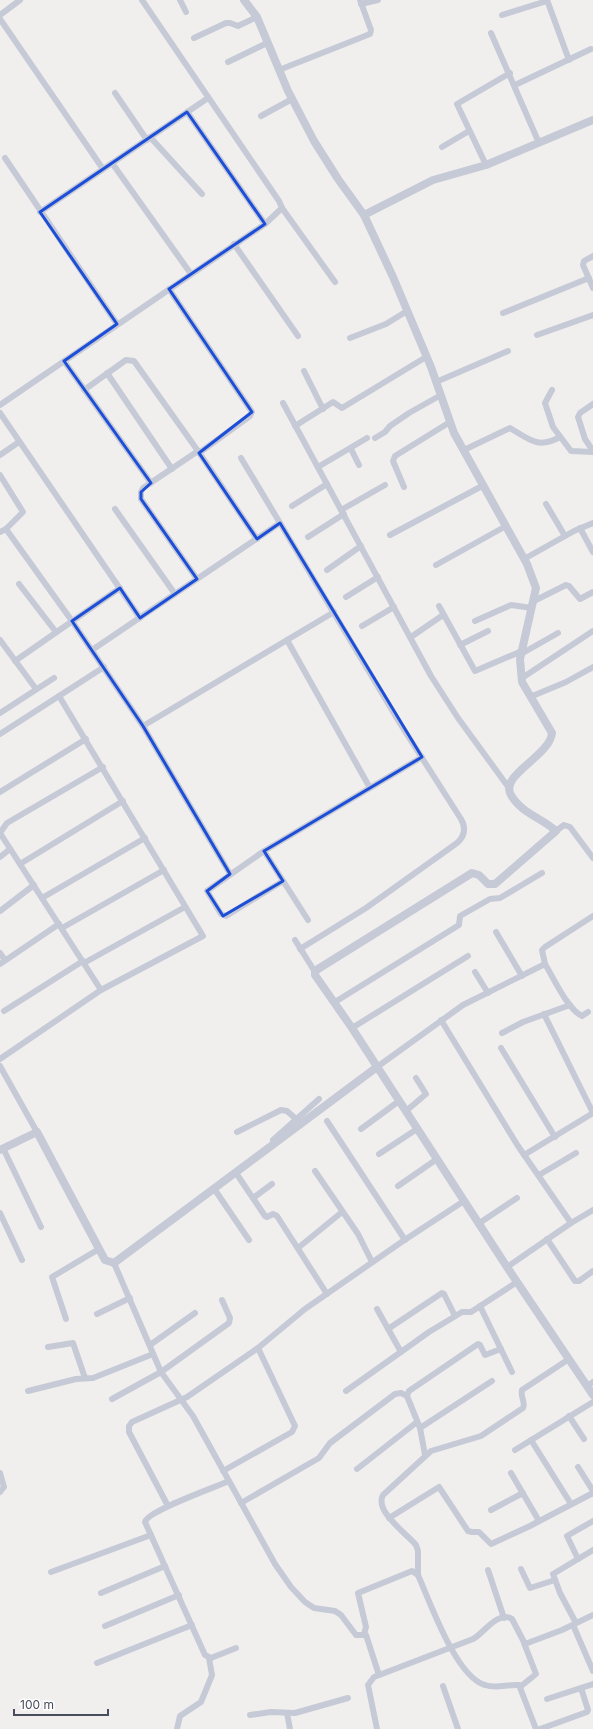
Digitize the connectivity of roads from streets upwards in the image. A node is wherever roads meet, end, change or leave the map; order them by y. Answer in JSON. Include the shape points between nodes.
{"nodes":[{"id":1,"x":20,"y":0,"type":"edge"},
{"id":2,"x":142,"y":0,"type":"edge"},
{"id":3,"x":180,"y":0,"type":"edge"},
{"id":4,"x":244,"y":0,"type":"edge"},
{"id":5,"x":378,"y":0,"type":"edge"},
{"id":6,"x":547,"y":1,"type":"edge"},
{"id":7,"x":360,"y":2,"type":"edge"},
{"id":8,"x":186,"y":12,"type":"dead end"},
{"id":9,"x":0,"y":15,"type":"edge"},
{"id":10,"x":502,"y":15,"type":"dead end"},
{"id":11,"x":256,"y":17,"type":"junction"},
{"id":12,"x":0,"y":19,"type":"edge"},
{"id":13,"x":491,"y":33,"type":"dead end"},
{"id":14,"x":194,"y":38,"type":"dead end"},
{"id":15,"x":268,"y":43,"type":"junction"},
{"id":16,"x":592,"y":49,"type":"dead end"},
{"id":17,"x":569,"y":60,"type":"junction"},
{"id":18,"x":228,"y":62,"type":"dead end"},
{"id":19,"x":279,"y":70,"type":"junction"},
{"id":20,"x":510,"y":73,"type":"junction"},
{"id":21,"x":515,"y":85,"type":"junction"},
{"id":22,"x":115,"y":93,"type":"dead end"},
{"id":23,"x":208,"y":98,"type":"junction"},
{"id":24,"x":292,"y":99,"type":"junction"},
{"id":25,"x":187,"y":112,"type":"junction"},
{"id":26,"x":261,"y":116,"type":"dead end"},
{"id":27,"x":593,"y":120,"type":"edge"},
{"id":28,"x":469,"y":131,"type":"junction"},
{"id":29,"x":148,"y":139,"type":"junction"},
{"id":30,"x":539,"y":143,"type":"junction"},
{"id":31,"x":442,"y":147,"type":"dead end"},
{"id":32,"x":4,"y":158,"type":"dead end"},
{"id":33,"x":112,"y":163,"type":"junction"},
{"id":34,"x":486,"y":165,"type":"junction"},
{"id":35,"x":103,"y":169,"type":"junction"},
{"id":36,"x":202,"y":194,"type":"dead end"},
{"id":37,"x":282,"y":208,"type":"junction"},
{"id":38,"x":40,"y":212,"type":"junction"},
{"id":39,"x":364,"y":215,"type":"junction"},
{"id":40,"x":264,"y":224,"type":"junction"},
{"id":41,"x":234,"y":244,"type":"junction"},
{"id":42,"x":593,"y":256,"type":"edge"},
{"id":43,"x":191,"y":274,"type":"junction"},
{"id":44,"x":589,"y":278,"type":"junction"},
{"id":45,"x":335,"y":282,"type":"dead end"},
{"id":46,"x":593,"y":286,"type":"edge"},
{"id":47,"x":169,"y":289,"type":"junction"},
{"id":48,"x":407,"y":311,"type":"junction"},
{"id":49,"x":503,"y":313,"type":"dead end"},
{"id":50,"x":593,"y":315,"type":"edge"},
{"id":51,"x":117,"y":324,"type":"junction"},
{"id":52,"x":536,"y":335,"type":"dead end"},
{"id":53,"x":298,"y":336,"type":"dead end"},
{"id":54,"x":350,"y":338,"type":"dead end"},
{"id":55,"x":508,"y":351,"type":"dead end"},
{"id":56,"x":426,"y":357,"type":"junction"},
{"id":57,"x":64,"y":361,"type":"junction"},
{"id":58,"x":304,"y":371,"type":"dead end"},
{"id":59,"x":107,"y":373,"type":"junction"},
{"id":60,"x":436,"y":382,"type":"junction"},
{"id":61,"x":84,"y":390,"type":"junction"},
{"id":62,"x":552,"y":390,"type":"dead end"},
{"id":63,"x":441,"y":395,"type":"junction"},
{"id":64,"x":283,"y":403,"type":"dead end"},
{"id":65,"x":593,"y":404,"type":"edge"},
{"id":66,"x":0,"y":406,"type":"edge"},
{"id":67,"x":322,"y":409,"type":"junction"},
{"id":68,"x":0,"y":414,"type":"edge"},
{"id":69,"x":450,"y":422,"type":"junction"},
{"id":70,"x":295,"y":426,"type":"junction"},
{"id":71,"x":560,"y":437,"type":"junction"},
{"id":72,"x":367,"y":438,"type":"dead end"},
{"id":73,"x":375,"y":438,"type":"dead end"},
{"id":74,"x":19,"y":442,"type":"junction"},
{"id":75,"x":351,"y":449,"type":"junction"},
{"id":76,"x":464,"y":450,"type":"junction"},
{"id":77,"x":199,"y":452,"type":"junction"},
{"id":78,"x":593,"y":452,"type":"edge"},
{"id":79,"x":0,"y":455,"type":"edge"},
{"id":80,"x":241,"y":458,"type":"dead end"},
{"id":81,"x":359,"y":465,"type":"dead end"},
{"id":82,"x":318,"y":467,"type":"junction"},
{"id":83,"x":172,"y":469,"type":"junction"},
{"id":84,"x":0,"y":475,"type":"edge"},
{"id":85,"x":151,"y":483,"type":"junction"},
{"id":86,"x":327,"y":484,"type":"junction"},
{"id":87,"x":385,"y":485,"type":"dead end"},
{"id":88,"x":484,"y":485,"type":"junction"},
{"id":89,"x":404,"y":487,"type":"dead end"},
{"id":90,"x":546,"y":504,"type":"dead end"},
{"id":91,"x":292,"y":506,"type":"dead end"},
{"id":92,"x":115,"y":509,"type":"dead end"},
{"id":93,"x":343,"y":512,"type":"junction"},
{"id":94,"x":280,"y":523,"type":"junction"},
{"id":95,"x":593,"y":523,"type":"edge"},
{"id":96,"x":506,"y":526,"type":"junction"},
{"id":97,"x":580,"y":528,"type":"junction"},
{"id":98,"x":6,"y":529,"type":"junction"},
{"id":99,"x":0,"y":532,"type":"edge"},
{"id":100,"x":390,"y":535,"type":"dead end"},
{"id":101,"x":565,"y":536,"type":"junction"},
{"id":102,"x":308,"y":537,"type":"dead end"},
{"id":103,"x":257,"y":539,"type":"junction"},
{"id":104,"x":361,"y":546,"type":"junction"},
{"id":105,"x":593,"y":552,"type":"edge"},
{"id":106,"x":524,"y":559,"type":"junction"},
{"id":107,"x":436,"y":565,"type":"dead end"},
{"id":108,"x":327,"y":570,"type":"dead end"},
{"id":109,"x":378,"y":577,"type":"junction"},
{"id":110,"x":198,"y":579,"type":"junction"},
{"id":111,"x":19,"y":584,"type":"dead end"},
{"id":112,"x":120,"y":588,"type":"junction"},
{"id":113,"x":593,"y":592,"type":"edge"},
{"id":114,"x":175,"y":594,"type":"junction"},
{"id":115,"x":346,"y":597,"type":"dead end"},
{"id":116,"x":533,"y":605,"type":"junction"},
{"id":117,"x":439,"y":606,"type":"dead end"},
{"id":118,"x":394,"y":607,"type":"junction"},
{"id":119,"x":334,"y":612,"type":"junction"},
{"id":120,"x":444,"y":615,"type":"junction"},
{"id":121,"x":140,"y":618,"type":"junction"},
{"id":122,"x":72,"y":620,"type":"junction"},
{"id":123,"x":475,"y":621,"type":"dead end"},
{"id":124,"x":362,"y":626,"type":"dead end"},
{"id":125,"x":488,"y":631,"type":"dead end"},
{"id":126,"x":593,"y":631,"type":"edge"},
{"id":127,"x":56,"y":632,"type":"junction"},
{"id":128,"x":558,"y":633,"type":"dead end"},
{"id":129,"x":410,"y":636,"type":"junction"},
{"id":130,"x":0,"y":640,"type":"edge"},
{"id":131,"x":287,"y":640,"type":"junction"},
{"id":132,"x":460,"y":645,"type":"junction"},
{"id":133,"x":92,"y":650,"type":"junction"},
{"id":134,"x":521,"y":653,"type":"junction"},
{"id":135,"x":15,"y":661,"type":"junction"},
{"id":136,"x":104,"y":667,"type":"junction"},
{"id":137,"x":593,"y":667,"type":"edge"},
{"id":138,"x":54,"y":678,"type":"dead end"},
{"id":139,"x":522,"y":678,"type":"junction"},
{"id":140,"x":36,"y":690,"type":"junction"},
{"id":141,"x":59,"y":696,"type":"junction"},
{"id":142,"x":530,"y":697,"type":"junction"},
{"id":143,"x":0,"y":713,"type":"edge"},
{"id":144,"x":143,"y":726,"type":"junction"},
{"id":145,"x":0,"y":734,"type":"edge"},
{"id":146,"x":86,"y":738,"type":"junction"},
{"id":147,"x":422,"y":757,"type":"junction"},
{"id":148,"x":103,"y":767,"type":"junction"},
{"id":149,"x":370,"y":788,"type":"junction"},
{"id":150,"x":508,"y":788,"type":"junction"},
{"id":151,"x":0,"y":792,"type":"edge"},
{"id":152,"x":123,"y":801,"type":"junction"},
{"id":153,"x":556,"y":831,"type":"junction"},
{"id":154,"x":145,"y":838,"type":"junction"},
{"id":155,"x":10,"y":849,"type":"junction"},
{"id":156,"x":264,"y":852,"type":"junction"},
{"id":157,"x":0,"y":857,"type":"edge"},
{"id":158,"x":593,"y":858,"type":"edge"},
{"id":159,"x":20,"y":864,"type":"junction"},
{"id":160,"x":164,"y":870,"type":"junction"},
{"id":161,"x":542,"y":873,"type":"dead end"},
{"id":162,"x":230,"y":874,"type":"junction"},
{"id":163,"x":283,"y":881,"type":"junction"},
{"id":164,"x":34,"y":885,"type":"junction"},
{"id":165,"x":42,"y":898,"type":"junction"},
{"id":166,"x":185,"y":906,"type":"junction"},
{"id":167,"x":0,"y":911,"type":"edge"},
{"id":168,"x":593,"y":916,"type":"edge"},
{"id":169,"x":308,"y":920,"type":"dead end"},
{"id":170,"x":60,"y":926,"type":"junction"},
{"id":171,"x":496,"y":932,"type":"dead end"},
{"id":172,"x":295,"y":940,"type":"dead end"},
{"id":173,"x":300,"y":949,"type":"junction"},
{"id":174,"x":0,"y":953,"type":"edge"},
{"id":175,"x":468,"y":956,"type":"dead end"},
{"id":176,"x":2,"y":962,"type":"edge"},
{"id":177,"x":84,"y":962,"type":"junction"},
{"id":178,"x":545,"y":964,"type":"junction"},
{"id":179,"x":315,"y":972,"type":"junction"},
{"id":180,"x":475,"y":972,"type":"dead end"},
{"id":181,"x":522,"y":976,"type":"junction"},
{"id":182,"x":102,"y":990,"type":"junction"},
{"id":183,"x":488,"y":993,"type":"junction"},
{"id":184,"x":335,"y":1002,"type":"junction"},
{"id":185,"x":570,"y":1005,"type":"junction"},
{"id":186,"x":4,"y":1011,"type":"dead end"},
{"id":187,"x":588,"y":1012,"type":"dead end"},
{"id":188,"x":544,"y":1014,"type":"junction"},
{"id":189,"x":441,"y":1020,"type":"junction"},
{"id":190,"x":352,"y":1028,"type":"junction"},
{"id":191,"x":502,"y":1033,"type":"dead end"},
{"id":192,"x":501,"y":1048,"type":"dead end"},
{"id":193,"x":0,"y":1059,"type":"edge"},
{"id":194,"x":0,"y":1066,"type":"edge"},
{"id":195,"x":377,"y":1067,"type":"junction"},
{"id":196,"x":416,"y":1078,"type":"dead end"},
{"id":197,"x":319,"y":1099,"type":"dead end"},
{"id":198,"x":399,"y":1101,"type":"junction"},
{"id":199,"x":593,"y":1109,"type":"edge"},
{"id":200,"x":406,"y":1111,"type":"junction"},
{"id":201,"x":296,"y":1119,"type":"junction"},
{"id":202,"x":327,"y":1121,"type":"dead end"},
{"id":203,"x":361,"y":1129,"type":"dead end"},
{"id":204,"x":417,"y":1129,"type":"junction"},
{"id":205,"x":37,"y":1132,"type":"junction"},
{"id":206,"x":237,"y":1132,"type":"dead end"},
{"id":207,"x":555,"y":1137,"type":"junction"},
{"id":208,"x":266,"y":1146,"type":"dead end"},
{"id":209,"x":2,"y":1149,"type":"edge"},
{"id":210,"x":576,"y":1153,"type":"dead end"},
{"id":211,"x":379,"y":1154,"type":"dead end"},
{"id":212,"x":524,"y":1155,"type":"junction"},
{"id":213,"x":437,"y":1159,"type":"junction"},
{"id":214,"x":314,"y":1172,"type":"dead end"},
{"id":215,"x":236,"y":1173,"type":"junction"},
{"id":216,"x":539,"y":1175,"type":"junction"},
{"id":217,"x":272,"y":1184,"type":"dead end"},
{"id":218,"x":398,"y":1186,"type":"dead end"},
{"id":219,"x":215,"y":1190,"type":"junction"},
{"id":220,"x":253,"y":1198,"type":"junction"},
{"id":221,"x":518,"y":1198,"type":"dead end"},
{"id":222,"x":464,"y":1201,"type":"junction"},
{"id":223,"x":593,"y":1210,"type":"edge"},
{"id":224,"x":342,"y":1212,"type":"junction"},
{"id":225,"x":0,"y":1213,"type":"edge"},
{"id":226,"x":571,"y":1223,"type":"junction"},
{"id":227,"x":478,"y":1224,"type":"junction"},
{"id":228,"x":41,"y":1227,"type":"dead end"},
{"id":229,"x":547,"y":1239,"type":"junction"},
{"id":230,"x":249,"y":1240,"type":"dead end"},
{"id":231,"x":404,"y":1240,"type":"junction"},
{"id":232,"x":298,"y":1248,"type":"junction"},
{"id":233,"x":99,"y":1249,"type":"junction"},
{"id":234,"x":22,"y":1260,"type":"dead end"},
{"id":235,"x":372,"y":1262,"type":"junction"},
{"id":236,"x":114,"y":1263,"type":"junction"},
{"id":237,"x":507,"y":1267,"type":"junction"},
{"id":238,"x":593,"y":1271,"type":"edge"},
{"id":239,"x":517,"y":1282,"type":"junction"},
{"id":240,"x":327,"y":1294,"type":"junction"},
{"id":241,"x":130,"y":1298,"type":"junction"},
{"id":242,"x":222,"y":1300,"type":"dead end"},
{"id":243,"x":480,"y":1306,"type":"junction"},
{"id":244,"x":377,"y":1309,"type":"dead end"},
{"id":245,"x":97,"y":1314,"type":"dead end"},
{"id":246,"x":195,"y":1314,"type":"dead end"},
{"id":247,"x":455,"y":1316,"type":"junction"},
{"id":248,"x":66,"y":1319,"type":"dead end"},
{"id":249,"x":388,"y":1329,"type":"junction"},
{"id":250,"x":150,"y":1345,"type":"junction"},
{"id":251,"x":48,"y":1347,"type":"dead end"},
{"id":252,"x":258,"y":1348,"type":"junction"},
{"id":253,"x":501,"y":1349,"type":"junction"},
{"id":254,"x":401,"y":1352,"type":"junction"},
{"id":255,"x":153,"y":1354,"type":"junction"},
{"id":256,"x":569,"y":1359,"type":"junction"},
{"id":257,"x":161,"y":1372,"type":"junction"},
{"id":258,"x":512,"y":1372,"type":"dead end"},
{"id":259,"x":85,"y":1378,"type":"junction"},
{"id":260,"x":492,"y":1381,"type":"dead end"},
{"id":261,"x":590,"y":1384,"type":"edge"},
{"id":262,"x":28,"y":1391,"type":"dead end"},
{"id":263,"x":346,"y":1391,"type":"dead end"},
{"id":264,"x":593,"y":1395,"type":"edge"},
{"id":265,"x":407,"y":1396,"type":"junction"},
{"id":266,"x":112,"y":1399,"type":"dead end"},
{"id":267,"x":181,"y":1399,"type":"junction"},
{"id":268,"x":593,"y":1402,"type":"edge"},
{"id":269,"x":569,"y":1416,"type":"junction"},
{"id":270,"x":418,"y":1425,"type":"junction"},
{"id":271,"x":584,"y":1439,"type":"dead end"},
{"id":272,"x":531,"y":1440,"type":"junction"},
{"id":273,"x":515,"y":1450,"type":"dead end"},
{"id":274,"x":425,"y":1455,"type":"junction"},
{"id":275,"x":578,"y":1468,"type":"dead end"},
{"id":276,"x":356,"y":1470,"type":"dead end"},
{"id":277,"x":223,"y":1472,"type":"junction"},
{"id":278,"x":0,"y":1473,"type":"edge"},
{"id":279,"x":511,"y":1473,"type":"dead end"},
{"id":280,"x":229,"y":1481,"type":"junction"},
{"id":281,"x":0,"y":1492,"type":"edge"},
{"id":282,"x":593,"y":1492,"type":"edge"},
{"id":283,"x":523,"y":1493,"type":"junction"},
{"id":284,"x":241,"y":1503,"type":"junction"},
{"id":285,"x":571,"y":1504,"type":"junction"},
{"id":286,"x":168,"y":1506,"type":"junction"},
{"id":287,"x":491,"y":1510,"type":"dead end"},
{"id":288,"x":389,"y":1518,"type":"junction"},
{"id":289,"x":539,"y":1521,"type":"junction"},
{"id":290,"x":593,"y":1521,"type":"edge"},
{"id":291,"x":151,"y":1535,"type":"junction"},
{"id":292,"x":593,"y":1550,"type":"edge"},
{"id":293,"x":578,"y":1559,"type":"junction"},
{"id":294,"x":165,"y":1566,"type":"junction"},
{"id":295,"x":521,"y":1568,"type":"dead end"},
{"id":296,"x":488,"y":1570,"type":"dead end"},
{"id":297,"x":50,"y":1572,"type":"dead end"},
{"id":298,"x":418,"y":1575,"type":"junction"},
{"id":299,"x":555,"y":1580,"type":"junction"},
{"id":300,"x":101,"y":1594,"type":"dead end"},
{"id":301,"x":179,"y":1595,"type":"junction"},
{"id":302,"x":593,"y":1615,"type":"edge"},
{"id":303,"x":504,"y":1618,"type":"junction"},
{"id":304,"x":574,"y":1624,"type":"junction"},
{"id":305,"x":192,"y":1625,"type":"junction"},
{"id":306,"x":105,"y":1626,"type":"dead end"},
{"id":307,"x":364,"y":1634,"type":"junction"},
{"id":308,"x":524,"y":1643,"type":"junction"},
{"id":309,"x":449,"y":1647,"type":"junction"},
{"id":310,"x":236,"y":1648,"type":"dead end"},
{"id":311,"x":209,"y":1658,"type":"junction"},
{"id":312,"x":97,"y":1663,"type":"dead end"},
{"id":313,"x":593,"y":1671,"type":"edge"},
{"id":314,"x":379,"y":1675,"type":"junction"},
{"id":315,"x":593,"y":1684,"type":"edge"},
{"id":316,"x":443,"y":1686,"type":"dead end"},
{"id":317,"x":520,"y":1687,"type":"junction"},
{"id":318,"x":581,"y":1688,"type":"junction"},
{"id":319,"x":348,"y":1698,"type":"dead end"},
{"id":320,"x":547,"y":1699,"type":"dead end"},
{"id":321,"x":287,"y":1714,"type":"junction"},
{"id":322,"x":250,"y":1715,"type":"dead end"},
{"id":323,"x":177,"y":1729,"type":"edge"},
{"id":324,"x":290,"y":1729,"type":"edge"},
{"id":325,"x":377,"y":1729,"type":"edge"},
{"id":326,"x":458,"y":1729,"type":"edge"},
{"id":327,"x":536,"y":1729,"type":"edge"},
{"id":328,"x":540,"y":1729,"type":"edge"}],
"edges":[{"from":1,"to":9,"type":"street"},
{"from":2,"to":23,"type":"street"},
{"from":3,"to":8,"type":"street"},
{"from":4,"to":11,"type":"street"},
{"from":5,"to":7,"type":"street"},
{"from":6,"to":10,"type":"street"},
{"from":6,"to":17,"type":"street"},
{"from":7,"to":19,"type":"street","via":[[372,30],[370,34]]},
{"from":11,"to":14,"type":"street","via":[[238,26],[226,23]]},
{"from":11,"to":15,"type":"street"},
{"from":12,"to":35,"type":"street"},
{"from":13,"to":20,"type":"street"},
{"from":15,"to":18,"type":"street"},
{"from":15,"to":19,"type":"street"},
{"from":16,"to":17,"type":"street"},
{"from":17,"to":21,"type":"street"},
{"from":19,"to":24,"type":"street"},
{"from":20,"to":21,"type":"street"},
{"from":20,"to":28,"type":"street","via":[[458,102],[457,106]]},
{"from":21,"to":30,"type":"street"},
{"from":22,"to":29,"type":"street"},
{"from":23,"to":25,"type":"street"},
{"from":23,"to":37,"type":"street"},
{"from":24,"to":26,"type":"street"},
{"from":24,"to":39,"type":"street","via":[[314,141]]},
{"from":25,"to":29,"type":"street"},
{"from":25,"to":40,"type":"street"},
{"from":27,"to":30,"type":"street"},
{"from":28,"to":31,"type":"street"},
{"from":28,"to":34,"type":"street"},
{"from":29,"to":33,"type":"street"},
{"from":29,"to":36,"type":"street"},
{"from":30,"to":34,"type":"street"},
{"from":32,"to":38,"type":"street"},
{"from":33,"to":35,"type":"street"},
{"from":33,"to":43,"type":"street"},
{"from":34,"to":39,"type":"street","via":[[433,180]]},
{"from":35,"to":38,"type":"street"},
{"from":37,"to":40,"type":"street"},
{"from":37,"to":45,"type":"street"},
{"from":38,"to":51,"type":"street"},
{"from":39,"to":48,"type":"street"},
{"from":40,"to":41,"type":"street"},
{"from":41,"to":43,"type":"street"},
{"from":41,"to":53,"type":"street"},
{"from":42,"to":44,"type":"street","via":[[583,263]]},
{"from":43,"to":47,"type":"street"},
{"from":44,"to":46,"type":"street"},
{"from":44,"to":49,"type":"street"},
{"from":47,"to":51,"type":"street"},
{"from":47,"to":77,"type":"street","via":[[252,412]]},
{"from":48,"to":54,"type":"street","via":[[386,324]]},
{"from":48,"to":56,"type":"street"},
{"from":50,"to":52,"type":"street"},
{"from":51,"to":57,"type":"street"},
{"from":55,"to":60,"type":"street"},
{"from":56,"to":60,"type":"street"},
{"from":56,"to":67,"type":"street","via":[[342,408],[334,401]]},
{"from":57,"to":61,"type":"street"},
{"from":57,"to":66,"type":"street"},
{"from":58,"to":67,"type":"street"},
{"from":59,"to":61,"type":"street"},
{"from":59,"to":77,"type":"street","via":[[126,360],[134,361]]},
{"from":59,"to":83,"type":"street"},
{"from":60,"to":63,"type":"street"},
{"from":61,"to":85,"type":"street"},
{"from":62,"to":71,"type":"street","via":[[545,406],[550,421]]},
{"from":63,"to":69,"type":"street"},
{"from":63,"to":73,"type":"street","via":[[401,418]]},
{"from":64,"to":70,"type":"street"},
{"from":65,"to":78,"type":"street","via":[[578,417],[585,439]]},
{"from":67,"to":70,"type":"street"},
{"from":68,"to":74,"type":"street"},
{"from":69,"to":76,"type":"street"},
{"from":69,"to":89,"type":"street","via":[[394,456],[393,461]]},
{"from":70,"to":82,"type":"street"},
{"from":71,"to":76,"type":"street","via":[[549,443],[537,444],[510,428]]},
{"from":71,"to":78,"type":"street","via":[[571,451]]},
{"from":72,"to":75,"type":"street"},
{"from":74,"to":79,"type":"street"},
{"from":74,"to":112,"type":"street"},
{"from":75,"to":81,"type":"street"},
{"from":75,"to":82,"type":"street"},
{"from":76,"to":88,"type":"street"},
{"from":77,"to":83,"type":"street"},
{"from":77,"to":103,"type":"street"},
{"from":80,"to":94,"type":"street"},
{"from":82,"to":86,"type":"street"},
{"from":83,"to":85,"type":"street"},
{"from":84,"to":98,"type":"street","via":[[24,512]]},
{"from":85,"to":110,"type":"street","via":[[141,492],[141,499]]},
{"from":86,"to":91,"type":"street"},
{"from":86,"to":93,"type":"street"},
{"from":87,"to":93,"type":"street"},
{"from":88,"to":96,"type":"street"},
{"from":88,"to":100,"type":"street"},
{"from":90,"to":101,"type":"street"},
{"from":92,"to":114,"type":"street"},
{"from":93,"to":102,"type":"street"},
{"from":93,"to":104,"type":"street"},
{"from":94,"to":103,"type":"street"},
{"from":94,"to":119,"type":"street"},
{"from":95,"to":97,"type":"street"},
{"from":96,"to":106,"type":"street"},
{"from":96,"to":107,"type":"street"},
{"from":97,"to":101,"type":"street"},
{"from":97,"to":105,"type":"street"},
{"from":98,"to":99,"type":"street"},
{"from":98,"to":122,"type":"street"},
{"from":101,"to":106,"type":"street"},
{"from":103,"to":110,"type":"street"},
{"from":104,"to":108,"type":"street"},
{"from":104,"to":109,"type":"street"},
{"from":106,"to":116,"type":"street","via":[[536,588]]},
{"from":109,"to":115,"type":"street"},
{"from":109,"to":118,"type":"street"},
{"from":110,"to":114,"type":"street"},
{"from":111,"to":127,"type":"street"},
{"from":112,"to":121,"type":"street"},
{"from":112,"to":122,"type":"street"},
{"from":113,"to":116,"type":"street","via":[[580,599],[568,585]]},
{"from":114,"to":121,"type":"street"},
{"from":116,"to":123,"type":"street","via":[[511,605]]},
{"from":116,"to":134,"type":"street"},
{"from":117,"to":120,"type":"street"},
{"from":118,"to":124,"type":"street"},
{"from":118,"to":129,"type":"street"},
{"from":119,"to":131,"type":"street"},
{"from":119,"to":147,"type":"street"},
{"from":120,"to":129,"type":"street"},
{"from":120,"to":132,"type":"street"},
{"from":121,"to":133,"type":"street"},
{"from":122,"to":127,"type":"street"},
{"from":122,"to":133,"type":"street"},
{"from":125,"to":132,"type":"street"},
{"from":126,"to":139,"type":"street"},
{"from":127,"to":135,"type":"street"},
{"from":128,"to":134,"type":"street"},
{"from":129,"to":150,"type":"street","via":[[431,676],[458,718]]},
{"from":130,"to":135,"type":"street"},
{"from":131,"to":144,"type":"street"},
{"from":131,"to":149,"type":"street"},
{"from":132,"to":134,"type":"street","via":[[475,671]]},
{"from":133,"to":136,"type":"street"},
{"from":134,"to":139,"type":"street"},
{"from":135,"to":140,"type":"street"},
{"from":136,"to":141,"type":"street"},
{"from":136,"to":144,"type":"street"},
{"from":137,"to":142,"type":"street"},
{"from":138,"to":140,"type":"street"},
{"from":139,"to":142,"type":"street"},
{"from":140,"to":143,"type":"street"},
{"from":141,"to":145,"type":"street"},
{"from":141,"to":146,"type":"street"},
{"from":142,"to":150,"type":"street","via":[[552,733],[551,740],[543,751],[512,779]]},
{"from":144,"to":162,"type":"street"},
{"from":146,"to":148,"type":"street"},
{"from":146,"to":151,"type":"street"},
{"from":147,"to":149,"type":"street"},
{"from":147,"to":173,"type":"street","via":[[464,825],[461,840],[366,908]]},
{"from":148,"to":152,"type":"street"},
{"from":148,"to":155,"type":"street","via":[[7,823],[0,833]]},
{"from":149,"to":156,"type":"street"},
{"from":150,"to":153,"type":"street","via":[[511,795],[531,816]]},
{"from":152,"to":154,"type":"street"},
{"from":152,"to":159,"type":"street"},
{"from":153,"to":158,"type":"street","via":[[564,826],[570,827]]},
{"from":153,"to":179,"type":"street","via":[[495,884],[488,884],[479,875],[472,873]]},
{"from":154,"to":160,"type":"street"},
{"from":154,"to":165,"type":"street"},
{"from":155,"to":157,"type":"street"},
{"from":155,"to":159,"type":"street"},
{"from":156,"to":162,"type":"street"},
{"from":156,"to":163,"type":"street"},
{"from":159,"to":164,"type":"street"},
{"from":160,"to":166,"type":"street"},
{"from":160,"to":170,"type":"street"},
{"from":161,"to":184,"type":"street","via":[[500,898],[490,900],[460,916],[459,925]]},
{"from":162,"to":163,"type":"street","via":[[207,891],[223,916]]},
{"from":163,"to":169,"type":"street"},
{"from":164,"to":165,"type":"street"},
{"from":164,"to":167,"type":"street"},
{"from":165,"to":170,"type":"street"},
{"from":166,"to":177,"type":"street"},
{"from":166,"to":182,"type":"street","via":[[203,936]]},
{"from":168,"to":178,"type":"street","via":[[542,950]]},
{"from":170,"to":176,"type":"street"},
{"from":170,"to":177,"type":"street"},
{"from":171,"to":181,"type":"street"},
{"from":172,"to":173,"type":"street"},
{"from":173,"to":179,"type":"street"},
{"from":174,"to":176,"type":"street"},
{"from":175,"to":190,"type":"street"},
{"from":177,"to":182,"type":"street"},
{"from":177,"to":186,"type":"street"},
{"from":178,"to":181,"type":"street"},
{"from":178,"to":185,"type":"street"},
{"from":179,"to":184,"type":"street"},
{"from":180,"to":183,"type":"street"},
{"from":181,"to":183,"type":"street"},
{"from":182,"to":193,"type":"street"},
{"from":183,"to":189,"type":"street","via":[[463,1005]]},
{"from":184,"to":190,"type":"street"},
{"from":185,"to":187,"type":"street","via":[[580,1016],[585,1016]]},
{"from":185,"to":188,"type":"street"},
{"from":188,"to":191,"type":"street"},
{"from":188,"to":199,"type":"street"},
{"from":189,"to":195,"type":"street"},
{"from":189,"to":212,"type":"street"},
{"from":190,"to":195,"type":"street"},
{"from":192,"to":207,"type":"street"},
{"from":194,"to":205,"type":"street"},
{"from":195,"to":198,"type":"street"},
{"from":195,"to":215,"type":"street"},
{"from":196,"to":200,"type":"street","via":[[426,1094]]},
{"from":197,"to":201,"type":"street"},
{"from":198,"to":200,"type":"street"},
{"from":198,"to":203,"type":"street"},
{"from":199,"to":207,"type":"street","via":[[592,1115]]},
{"from":200,"to":204,"type":"street"},
{"from":201,"to":206,"type":"street","via":[[287,1111],[281,1110]]},
{"from":201,"to":208,"type":"street"},
{"from":202,"to":231,"type":"street"},
{"from":204,"to":211,"type":"street"},
{"from":204,"to":213,"type":"street"},
{"from":205,"to":209,"type":"street"},
{"from":205,"to":233,"type":"street"},
{"from":207,"to":212,"type":"street"},
{"from":209,"to":228,"type":"street"},
{"from":210,"to":216,"type":"street"},
{"from":212,"to":216,"type":"street"},
{"from":213,"to":218,"type":"street"},
{"from":213,"to":222,"type":"street"},
{"from":214,"to":224,"type":"street"},
{"from":215,"to":219,"type":"street"},
{"from":215,"to":220,"type":"street"},
{"from":216,"to":226,"type":"street"},
{"from":217,"to":220,"type":"street"},
{"from":219,"to":230,"type":"street"},
{"from":219,"to":236,"type":"street"},
{"from":220,"to":232,"type":"street","via":[[267,1217],[273,1214],[277,1216]]},
{"from":221,"to":227,"type":"street"},
{"from":222,"to":227,"type":"street"},
{"from":222,"to":231,"type":"street"},
{"from":223,"to":226,"type":"street"},
{"from":224,"to":232,"type":"street"},
{"from":224,"to":235,"type":"street"},
{"from":225,"to":234,"type":"street"},
{"from":226,"to":229,"type":"street"},
{"from":227,"to":237,"type":"street"},
{"from":229,"to":237,"type":"street"},
{"from":229,"to":238,"type":"street","via":[[576,1281]]},
{"from":231,"to":235,"type":"street"},
{"from":232,"to":240,"type":"street"},
{"from":233,"to":236,"type":"street","via":[[105,1260]]},
{"from":233,"to":248,"type":"street","via":[[52,1277]]},
{"from":235,"to":240,"type":"street"},
{"from":236,"to":241,"type":"street"},
{"from":237,"to":239,"type":"street"},
{"from":239,"to":243,"type":"street"},
{"from":239,"to":256,"type":"street"},
{"from":240,"to":252,"type":"street"},
{"from":241,"to":245,"type":"street"},
{"from":241,"to":250,"type":"street"},
{"from":242,"to":257,"type":"street","via":[[230,1322]]},
{"from":243,"to":247,"type":"street","via":[[471,1312],[462,1312]]},
{"from":243,"to":253,"type":"street"},
{"from":244,"to":249,"type":"street"},
{"from":246,"to":250,"type":"street"},
{"from":247,"to":249,"type":"street","via":[[442,1294]]},
{"from":247,"to":254,"type":"street"},
{"from":249,"to":254,"type":"street"},
{"from":250,"to":255,"type":"street"},
{"from":251,"to":259,"type":"street","via":[[73,1343]]},
{"from":252,"to":267,"type":"street"},
{"from":252,"to":277,"type":"street","via":[[295,1426],[292,1432]]},
{"from":253,"to":258,"type":"street"},
{"from":253,"to":265,"type":"street","via":[[485,1355],[478,1344],[415,1387]]},
{"from":254,"to":263,"type":"street"},
{"from":255,"to":257,"type":"street"},
{"from":255,"to":259,"type":"street","via":[[93,1378]]},
{"from":256,"to":261,"type":"street"},
{"from":256,"to":274,"type":"street","via":[[522,1390],[523,1408],[481,1436],[439,1448]]},
{"from":257,"to":266,"type":"street"},
{"from":257,"to":267,"type":"street"},
{"from":259,"to":262,"type":"street","via":[[76,1378]]},
{"from":260,"to":270,"type":"street"},
{"from":261,"to":264,"type":"street"},
{"from":265,"to":270,"type":"street"},
{"from":265,"to":284,"type":"street","via":[[395,1394],[330,1442],[319,1458]]},
{"from":267,"to":277,"type":"street"},
{"from":267,"to":286,"type":"street","via":[[132,1422],[128,1429]]},
{"from":268,"to":269,"type":"street"},
{"from":269,"to":271,"type":"street"},
{"from":269,"to":272,"type":"street"},
{"from":270,"to":274,"type":"street"},
{"from":270,"to":276,"type":"street"},
{"from":272,"to":273,"type":"street"},
{"from":272,"to":285,"type":"street"},
{"from":274,"to":288,"type":"street","via":[[383,1495],[382,1503]]},
{"from":275,"to":282,"type":"street"},
{"from":277,"to":280,"type":"street"},
{"from":278,"to":281,"type":"street","via":[[4,1487]]},
{"from":279,"to":283,"type":"street"},
{"from":280,"to":284,"type":"street"},
{"from":280,"to":286,"type":"street"},
{"from":282,"to":285,"type":"street"},
{"from":283,"to":287,"type":"street"},
{"from":283,"to":289,"type":"street"},
{"from":284,"to":307,"type":"street","via":[[274,1564],[291,1587],[314,1608],[335,1611],[346,1620],[356,1635]]},
{"from":285,"to":289,"type":"street"},
{"from":286,"to":291,"type":"street","via":[[146,1518],[145,1522]]},
{"from":288,"to":289,"type":"street","via":[[439,1487],[468,1530],[479,1532],[488,1543],[494,1543]]},
{"from":288,"to":298,"type":"street","via":[[416,1545]]},
{"from":290,"to":293,"type":"street","via":[[567,1536]]},
{"from":291,"to":294,"type":"street"},
{"from":291,"to":297,"type":"street"},
{"from":292,"to":293,"type":"street"},
{"from":293,"to":299,"type":"street","via":[[553,1574]]},
{"from":294,"to":300,"type":"street"},
{"from":294,"to":301,"type":"street"},
{"from":295,"to":299,"type":"street","via":[[530,1588]]},
{"from":296,"to":303,"type":"street"},
{"from":298,"to":307,"type":"street","via":[[412,1571],[358,1593],[366,1627]]},
{"from":298,"to":309,"type":"street"},
{"from":299,"to":304,"type":"street"},
{"from":301,"to":305,"type":"street"},
{"from":301,"to":306,"type":"street"},
{"from":302,"to":304,"type":"street"},
{"from":303,"to":308,"type":"street","via":[[512,1619]]},
{"from":303,"to":309,"type":"street","via":[[485,1628],[473,1639]]},
{"from":304,"to":308,"type":"street"},
{"from":304,"to":313,"type":"street"},
{"from":305,"to":311,"type":"street"},
{"from":305,"to":312,"type":"street"},
{"from":307,"to":314,"type":"street"},
{"from":308,"to":317,"type":"street","via":[[536,1674]]},
{"from":309,"to":314,"type":"street"},
{"from":309,"to":317,"type":"street","via":[[458,1662],[480,1683],[498,1688],[517,1685]]},
{"from":310,"to":311,"type":"street"},
{"from":311,"to":323,"type":"street","via":[[212,1675],[201,1702],[180,1716]]},
{"from":314,"to":325,"type":"street","via":[[368,1685]]},
{"from":315,"to":318,"type":"street"},
{"from":316,"to":326,"type":"street"},
{"from":317,"to":327,"type":"street"},
{"from":318,"to":320,"type":"street"},
{"from":318,"to":328,"type":"street","via":[[587,1712]]},
{"from":319,"to":321,"type":"street"},
{"from":321,"to":322,"type":"street","via":[[271,1712]]},
{"from":321,"to":324,"type":"street"}]}
